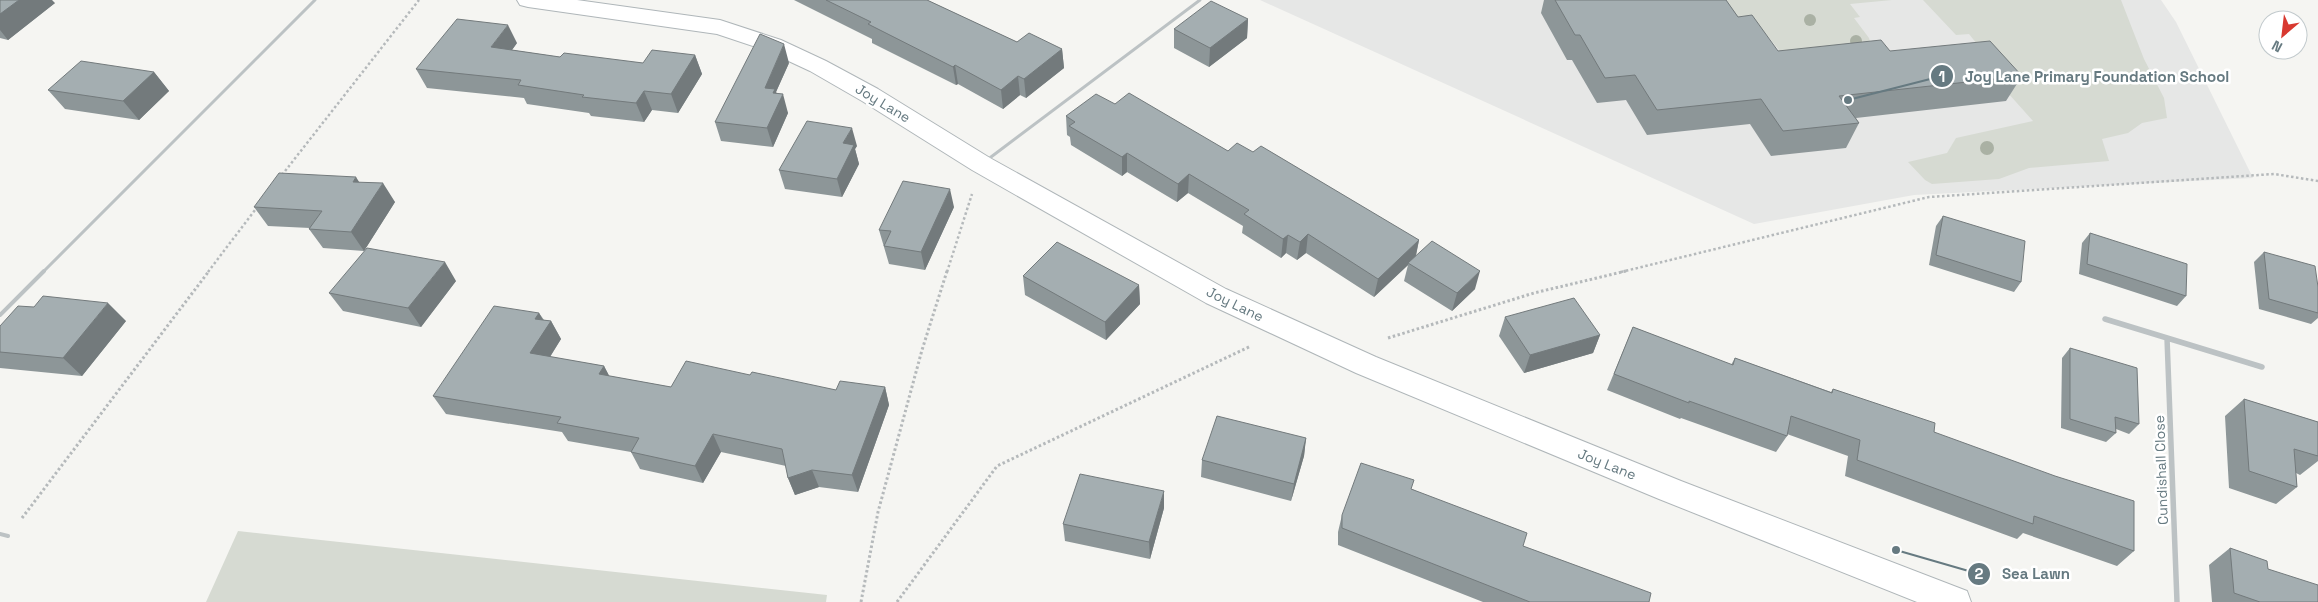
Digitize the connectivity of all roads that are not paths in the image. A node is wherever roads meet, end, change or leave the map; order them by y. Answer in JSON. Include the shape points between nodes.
{"nodes":[{"id":1,"x":315,"y":0,"type":"edge"},
{"id":2,"x":528,"y":0,"type":"edge"},
{"id":3,"x":1200,"y":0,"type":"edge"},
{"id":4,"x":981,"y":164,"type":"junction"},
{"id":5,"x":0,"y":315,"type":"edge"},
{"id":6,"x":2105,"y":319,"type":"dead end"},
{"id":7,"x":2167,"y":338,"type":"junction"},
{"id":8,"x":2262,"y":367,"type":"dead end"},
{"id":9,"x":0,"y":534,"type":"edge"},
{"id":10,"x":8,"y":536,"type":"road end"},
{"id":11,"x":1955,"y":602,"type":"edge"},
{"id":12,"x":2177,"y":602,"type":"edge"}],
"edges":[{"from":1,"to":5,"type":"lane"},
{"from":2,"to":4,"type":"street","name":"Joy Lane","via":[[589,6],[720,27],[758,39],[818,66],[870,95]]},
{"from":3,"to":4,"type":"lane"},
{"from":4,"to":11,"type":"street","name":"Joy Lane","via":[[1216,296],[1366,365]]},
{"from":6,"to":7,"type":"street"},
{"from":7,"to":8,"type":"street"},
{"from":7,"to":12,"type":"street","name":"Cundishall Close"},
{"from":9,"to":10,"type":"lane"}]}
